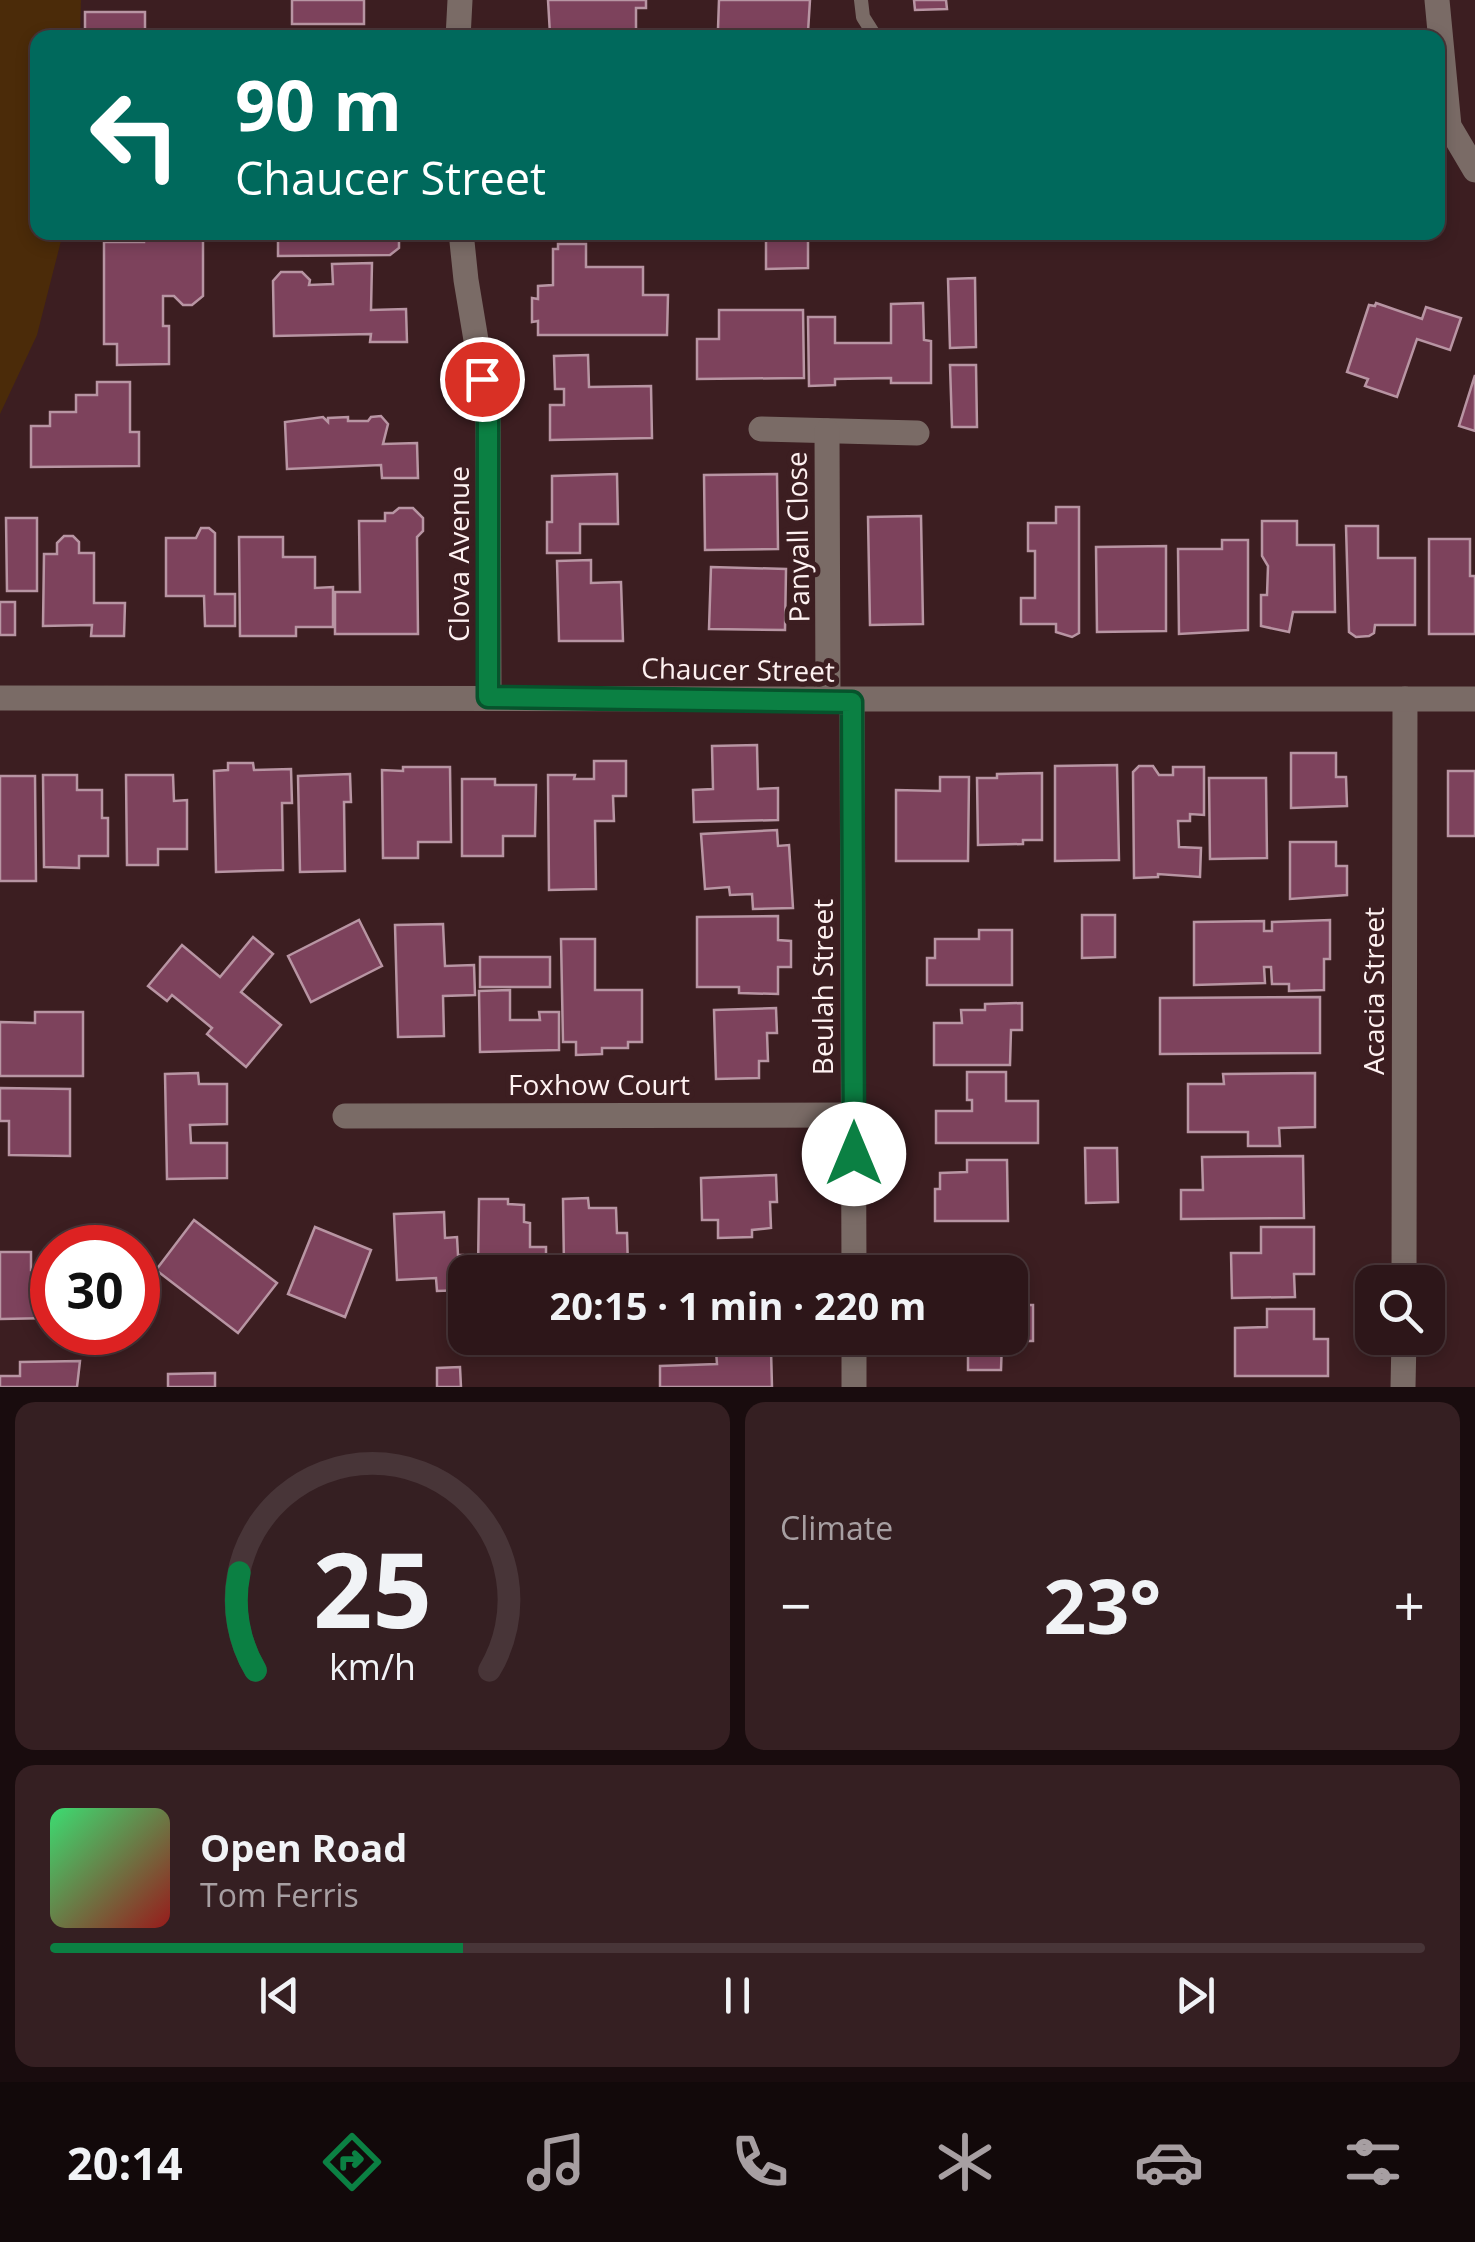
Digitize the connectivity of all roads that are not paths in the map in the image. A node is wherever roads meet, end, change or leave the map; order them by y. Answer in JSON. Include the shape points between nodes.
{"nodes":[{"id":1,"x":460,"y":0,"type":"edge"},
{"id":2,"x":861,"y":0,"type":"edge"},
{"id":3,"x":1437,"y":0,"type":"edge"},
{"id":4,"x":458,"y":30,"type":"edge"},
{"id":5,"x":871,"y":30,"type":"edge"},
{"id":6,"x":1440,"y":30,"type":"edge"},
{"id":7,"x":1445,"y":92,"type":"edge"},
{"id":8,"x":1475,"y":170,"type":"edge"},
{"id":9,"x":462,"y":240,"type":"edge"},
{"id":10,"x":761,"y":428,"type":"dead end"},
{"id":11,"x":827,"y":431,"type":"junction"},
{"id":12,"x":917,"y":433,"type":"dead end"},
{"id":13,"x":488,"y":697,"type":"junction"},
{"id":14,"x":0,"y":698,"type":"edge"},
{"id":15,"x":1405,"y":699,"type":"junction"},
{"id":16,"x":1475,"y":699,"type":"edge"},
{"id":17,"x":840,"y":702,"type":"junction"},
{"id":18,"x":854,"y":1115,"type":"junction"},
{"id":19,"x":344,"y":1116,"type":"dead end"},
{"id":20,"x":854,"y":1255,"type":"edge"},
{"id":21,"x":1404,"y":1265,"type":"edge"},
{"id":22,"x":854,"y":1355,"type":"edge"},
{"id":23,"x":1404,"y":1355,"type":"edge"},
{"id":24,"x":854,"y":1387,"type":"edge"},
{"id":25,"x":1404,"y":1387,"type":"edge"}],
"edges":[{"from":1,"to":4,"type":"street"},
{"from":2,"to":5,"type":"lane"},
{"from":3,"to":6,"type":"street"},
{"from":7,"to":8,"type":"street","via":[[1448,126]]},
{"from":9,"to":13,"type":"street","name":"Clova Avenue","via":[[488,412]]},
{"from":10,"to":11,"type":"street"},
{"from":11,"to":12,"type":"street"},
{"from":11,"to":17,"type":"street","name":"Panyall Close"},
{"from":13,"to":14,"type":"street","name":"Chaucer Street"},
{"from":13,"to":17,"type":"street","name":"Chaucer Street"},
{"from":15,"to":16,"type":"street","name":"Chaucer Street"},
{"from":15,"to":17,"type":"street","name":"Chaucer Street"},
{"from":15,"to":21,"type":"street","name":"Acacia Street"},
{"from":17,"to":18,"type":"street","name":"Beulah Street"},
{"from":18,"to":19,"type":"street","name":"Foxhow Court"},
{"from":18,"to":20,"type":"street","name":"Beulah Street"},
{"from":22,"to":24,"type":"street"},
{"from":23,"to":25,"type":"street"}]}
